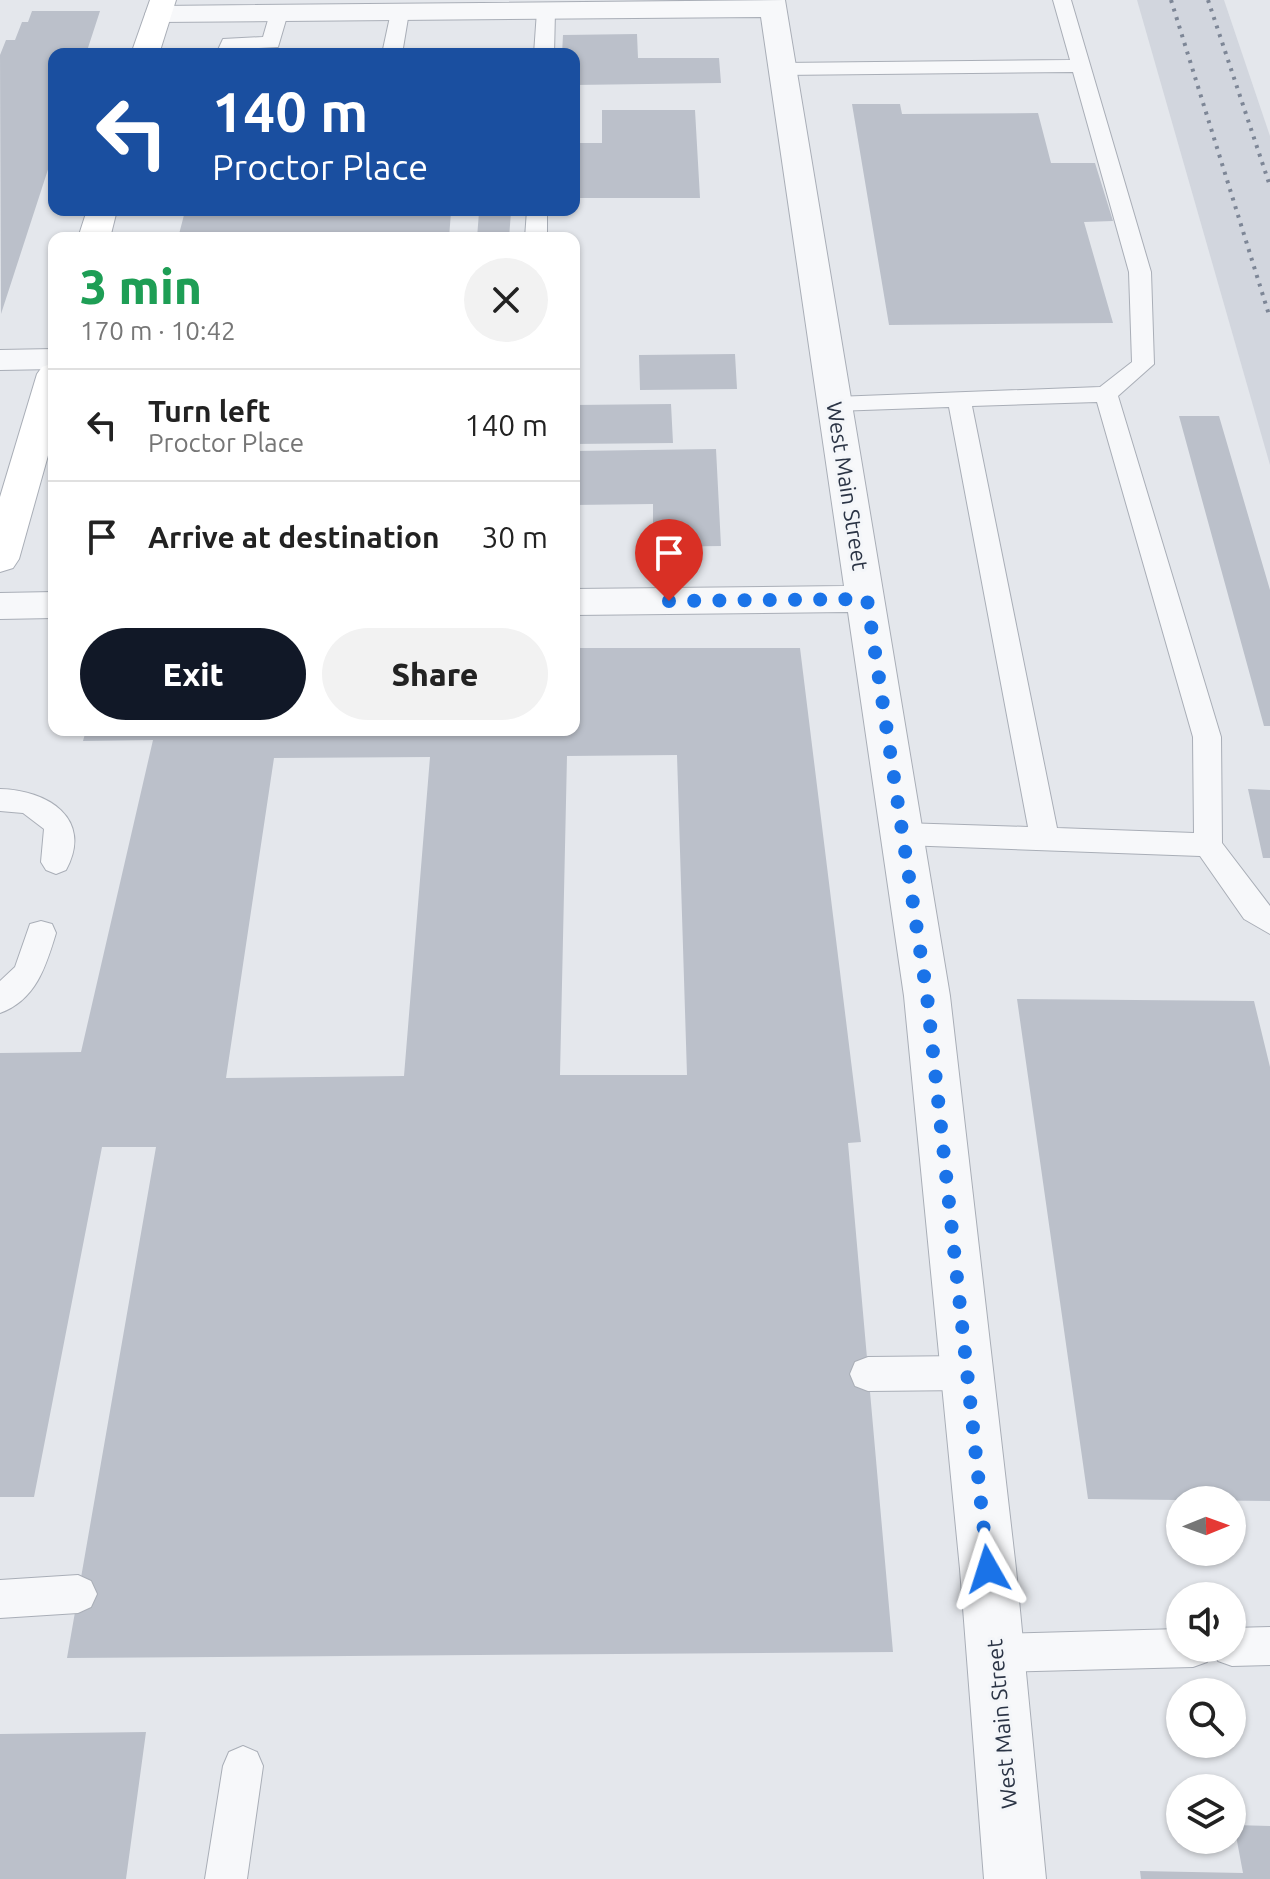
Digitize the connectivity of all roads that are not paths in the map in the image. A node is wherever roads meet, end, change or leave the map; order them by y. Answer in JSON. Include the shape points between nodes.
{"nodes":[{"id":1,"x":1062,"y":0,"type":"edge"},
{"id":2,"x":772,"y":5,"type":"edge"},
{"id":3,"x":161,"y":7,"type":"edge"},
{"id":4,"x":546,"y":11,"type":"junction"},
{"id":5,"x":400,"y":12,"type":"junction"},
{"id":6,"x":279,"y":13,"type":"junction"},
{"id":7,"x":147,"y":48,"type":"edge"},
{"id":8,"x":228,"y":48,"type":"edge"},
{"id":9,"x":393,"y":48,"type":"edge"},
{"id":10,"x":544,"y":48,"type":"edge"},
{"id":11,"x":1082,"y":66,"type":"junction"},
{"id":12,"x":782,"y":69,"type":"junction"},
{"id":13,"x":48,"y":359,"type":"edge"},
{"id":14,"x":0,"y":360,"type":"edge"},
{"id":15,"x":1106,"y":394,"type":"junction"},
{"id":16,"x":48,"y":395,"type":"edge"},
{"id":17,"x":959,"y":399,"type":"junction"},
{"id":18,"x":835,"y":404,"type":"junction"},
{"id":19,"x":0,"y":559,"type":"edge"},
{"id":20,"x":867,"y":599,"type":"junction"},
{"id":21,"x":580,"y":602,"type":"edge"},
{"id":22,"x":48,"y":605,"type":"edge"},
{"id":23,"x":0,"y":606,"type":"edge"},
{"id":24,"x":0,"y":800,"type":"edge"},
{"id":25,"x":903,"y":834,"type":"junction"},
{"id":26,"x":1045,"y":839,"type":"junction"},
{"id":27,"x":1208,"y":845,"type":"junction"},
{"id":28,"x":56,"y":862,"type":"dead end"},
{"id":29,"x":1270,"y":922,"type":"edge"},
{"id":30,"x":41,"y":933,"type":"dead end"},
{"id":31,"x":0,"y":1000,"type":"edge"},
{"id":32,"x":967,"y":1373,"type":"junction"},
{"id":33,"x":868,"y":1374,"type":"dead end"},
{"id":34,"x":78,"y":1594,"type":"dead end"},
{"id":35,"x":0,"y":1599,"type":"edge"},
{"id":36,"x":1270,"y":1646,"type":"edge"},
{"id":37,"x":1246,"y":1647,"type":"edge"},
{"id":38,"x":1166,"y":1649,"type":"edge"},
{"id":39,"x":995,"y":1653,"type":"junction"},
{"id":40,"x":243,"y":1766,"type":"dead end"},
{"id":41,"x":226,"y":1879,"type":"edge"},
{"id":42,"x":1015,"y":1879,"type":"edge"}],
"edges":[{"from":1,"to":11,"type":"lane"},
{"from":2,"to":4,"type":"street"},
{"from":2,"to":12,"type":"street","name":"West Main Street"},
{"from":3,"to":6,"type":"street"},
{"from":3,"to":7,"type":"main road"},
{"from":4,"to":5,"type":"street"},
{"from":4,"to":10,"type":"lane"},
{"from":5,"to":6,"type":"street"},
{"from":5,"to":9,"type":"lane"},
{"from":6,"to":8,"type":"lane","via":[[271,43],[230,43]]},
{"from":11,"to":12,"type":"lane"},
{"from":11,"to":15,"type":"lane","via":[[1140,272],[1143,364]]},
{"from":12,"to":18,"type":"street","name":"West Main Street"},
{"from":13,"to":14,"type":"street"},
{"from":15,"to":17,"type":"lane"},
{"from":15,"to":27,"type":"lane","via":[[1207,737]]},
{"from":16,"to":19,"type":"main road"},
{"from":17,"to":18,"type":"lane"},
{"from":17,"to":26,"type":"lane"},
{"from":18,"to":20,"type":"street","name":"West Main Street"},
{"from":20,"to":21,"type":"street"},
{"from":20,"to":25,"type":"street","name":"West Main Street"},
{"from":22,"to":23,"type":"street"},
{"from":24,"to":28,"type":"lane","via":[[24,800],[47,812],[59,826]]},
{"from":25,"to":26,"type":"lane"},
{"from":25,"to":32,"type":"street","name":"West Main Street","via":[[927,996]]},
{"from":26,"to":27,"type":"lane"},
{"from":27,"to":29,"type":"lane","via":[[1254,911]]},
{"from":30,"to":31,"type":"lane","via":[[28,974]]},
{"from":32,"to":33,"type":"lane"},
{"from":32,"to":39,"type":"street","name":"West Main Street"},
{"from":34,"to":35,"type":"lane"},
{"from":36,"to":37,"type":"lane"},
{"from":38,"to":39,"type":"lane"},
{"from":39,"to":42,"type":"street","name":"West Main Street"},
{"from":40,"to":41,"type":"lane"}]}
